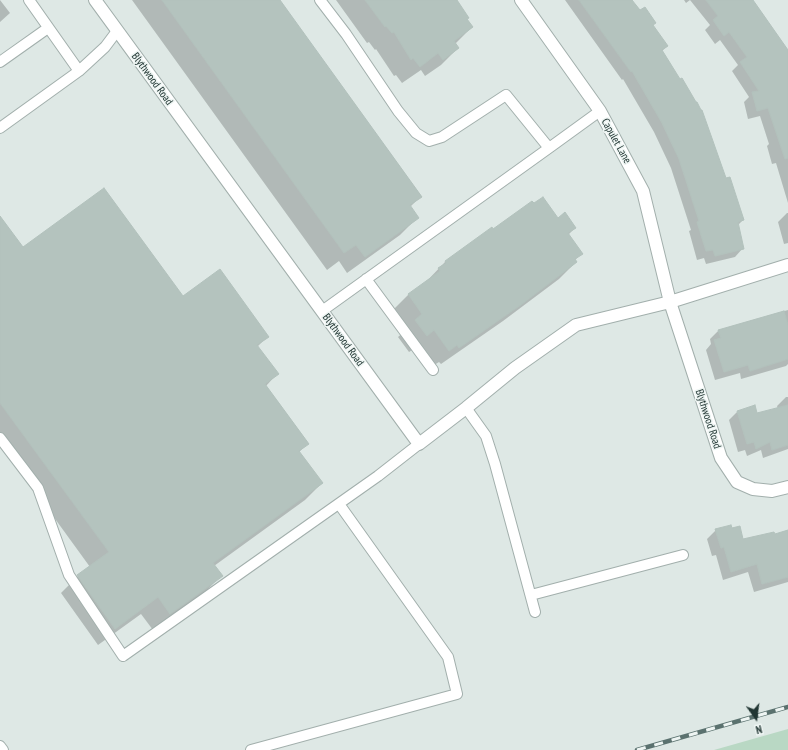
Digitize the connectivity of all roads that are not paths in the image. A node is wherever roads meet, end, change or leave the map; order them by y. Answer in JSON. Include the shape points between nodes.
{"nodes":[{"id":1,"x":29,"y":0,"type":"edge"},
{"id":2,"x":95,"y":0,"type":"edge"},
{"id":3,"x":320,"y":0,"type":"edge"},
{"id":4,"x":521,"y":0,"type":"edge"},
{"id":5,"x":48,"y":28,"type":"junction"},
{"id":6,"x":117,"y":31,"type":"junction"},
{"id":7,"x":0,"y":62,"type":"edge"},
{"id":8,"x":79,"y":71,"type":"junction"},
{"id":9,"x":600,"y":112,"type":"junction"},
{"id":10,"x":0,"y":128,"type":"edge"},
{"id":11,"x":549,"y":148,"type":"junction"},
{"id":12,"x":788,"y":265,"type":"edge"},
{"id":13,"x":366,"y":279,"type":"junction"},
{"id":14,"x":670,"y":302,"type":"junction"},
{"id":15,"x":322,"y":311,"type":"junction"},
{"id":16,"x":433,"y":370,"type":"dead end"},
{"id":17,"x":466,"y":408,"type":"junction"},
{"id":18,"x":0,"y":438,"type":"edge"},
{"id":19,"x":419,"y":444,"type":"junction"},
{"id":20,"x":788,"y":487,"type":"edge"},
{"id":21,"x":338,"y":504,"type":"junction"},
{"id":22,"x":683,"y":555,"type":"dead end"},
{"id":23,"x":530,"y":595,"type":"junction"},
{"id":24,"x":535,"y":612,"type":"dead end"},
{"id":25,"x":0,"y":746,"type":"edge"},
{"id":26,"x":3,"y":750,"type":"edge"},
{"id":27,"x":251,"y":750,"type":"edge"}],
"edges":[{"from":1,"to":5,"type":"lane"},
{"from":2,"to":6,"type":"street","name":"Blythwood Road"},
{"from":3,"to":11,"type":"lane","via":[[416,133],[429,141],[442,137],[506,95]]},
{"from":4,"to":9,"type":"street","name":"Capulet Lane"},
{"from":5,"to":7,"type":"lane"},
{"from":5,"to":8,"type":"lane"},
{"from":6,"to":8,"type":"lane","via":[[105,47]]},
{"from":6,"to":15,"type":"street","name":"Blythwood Road"},
{"from":8,"to":10,"type":"lane"},
{"from":9,"to":11,"type":"lane"},
{"from":9,"to":14,"type":"street","name":"Capulet Lane","via":[[643,191]]},
{"from":11,"to":13,"type":"lane"},
{"from":12,"to":14,"type":"street"},
{"from":13,"to":15,"type":"lane"},
{"from":13,"to":16,"type":"lane"},
{"from":14,"to":17,"type":"street","via":[[576,325],[515,368]]},
{"from":14,"to":20,"type":"street","name":"Blythwood Road","via":[[721,458],[736,482],[753,489],[772,491]]},
{"from":15,"to":19,"type":"street","name":"Blythwood Road"},
{"from":17,"to":19,"type":"street"},
{"from":17,"to":23,"type":"lane","via":[[486,436],[496,464]]},
{"from":18,"to":21,"type":"lane","via":[[38,488],[69,575],[123,656]]},
{"from":19,"to":21,"type":"lane"},
{"from":21,"to":27,"type":"lane","via":[[448,657],[457,694]]},
{"from":22,"to":23,"type":"lane"},
{"from":23,"to":24,"type":"lane"},
{"from":25,"to":26,"type":"lane"}]}
